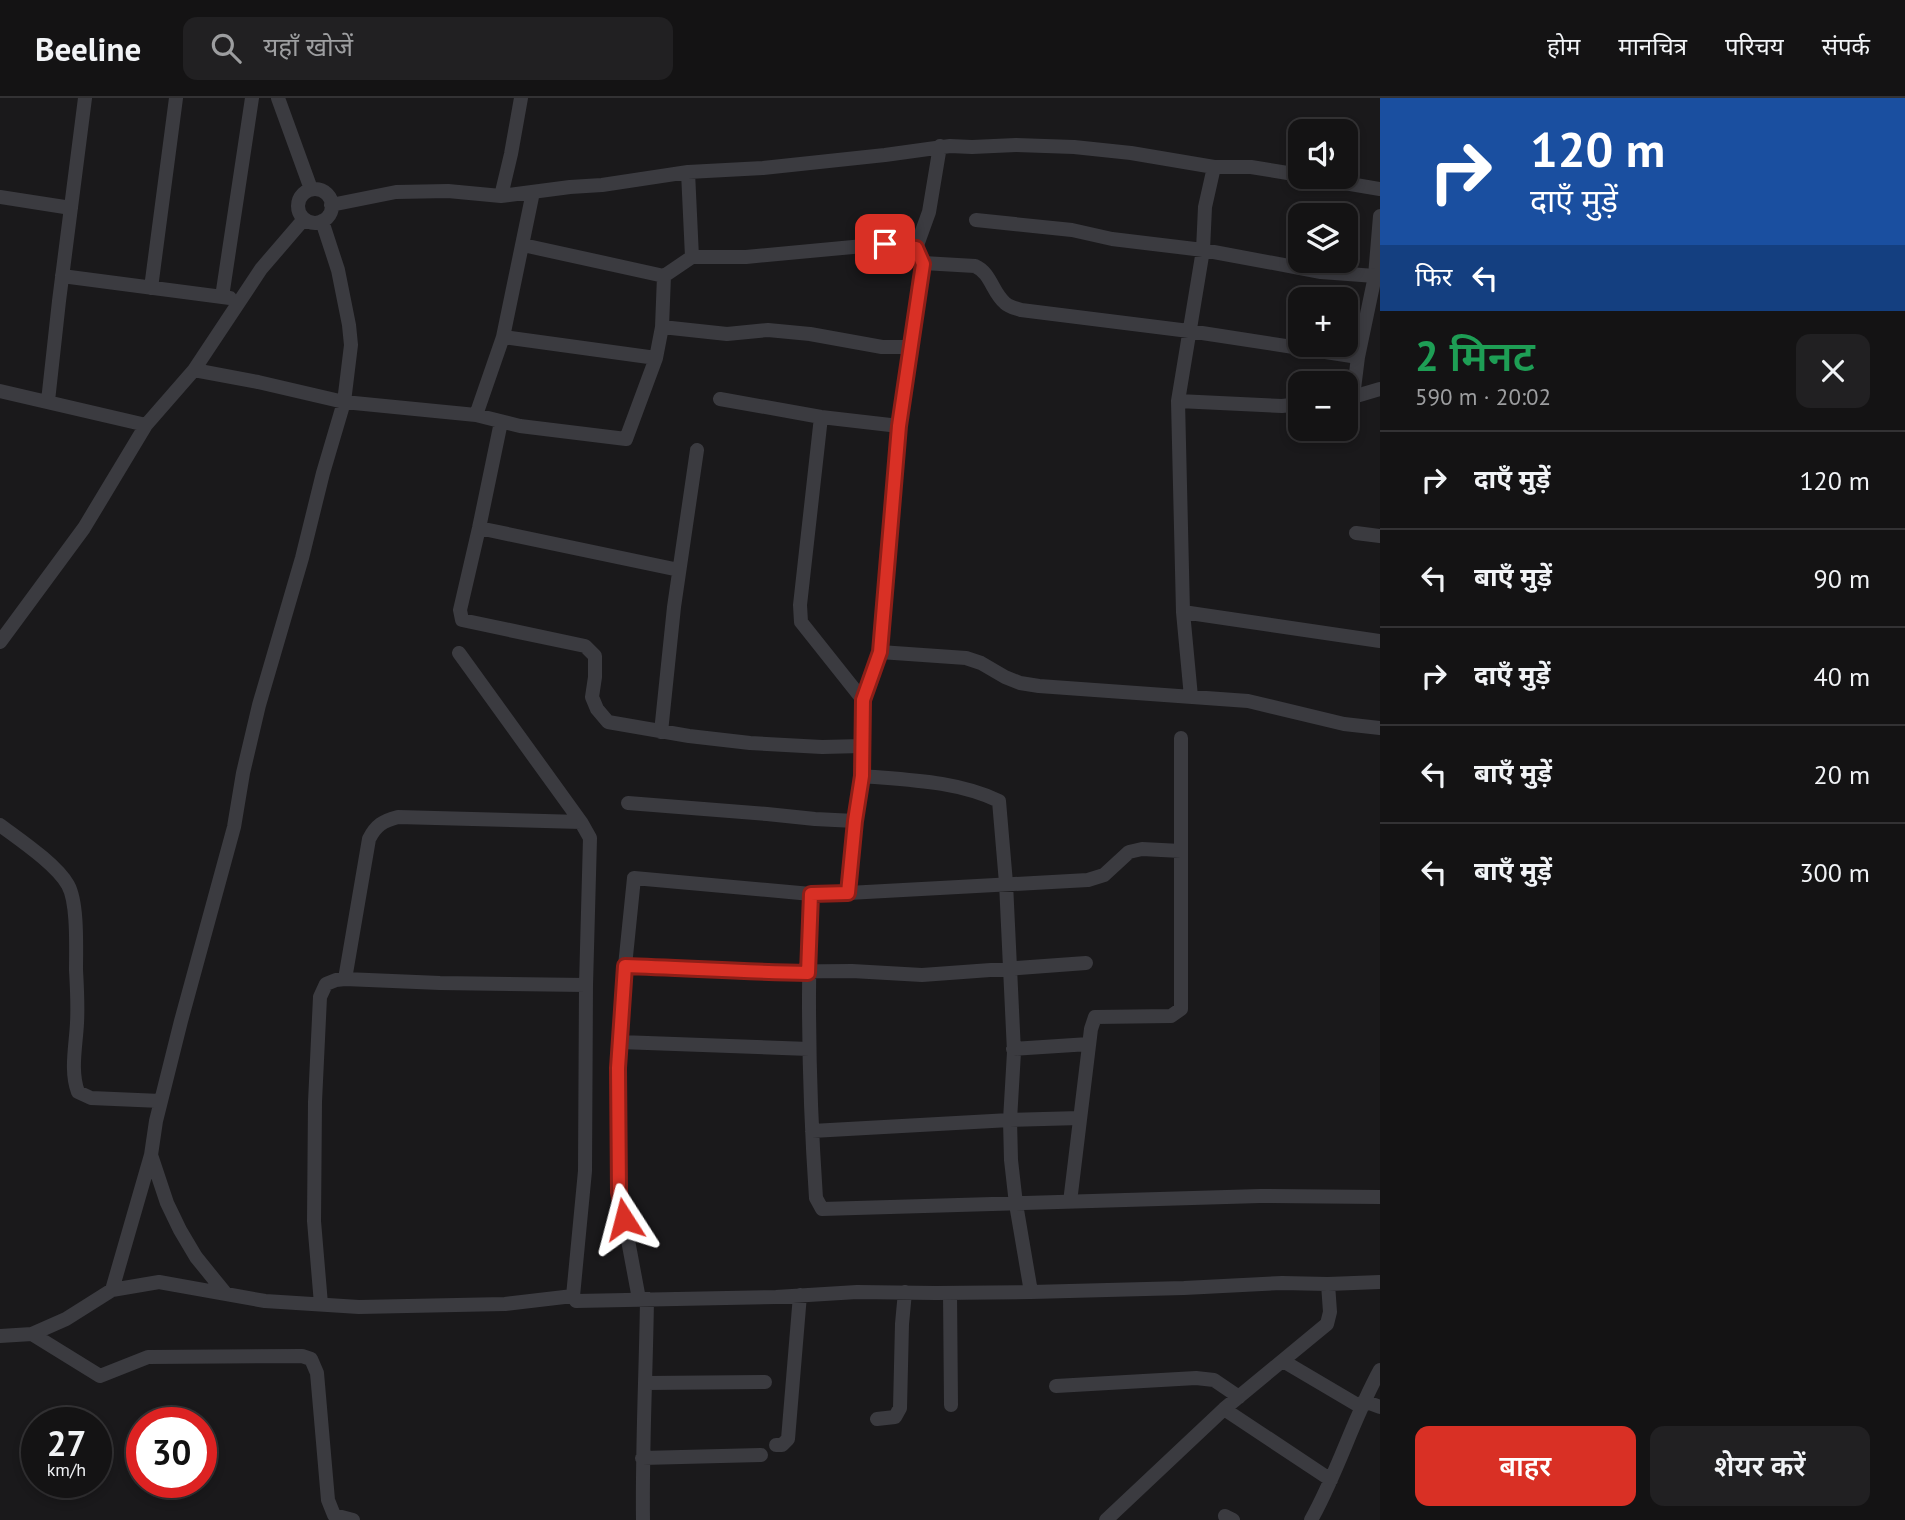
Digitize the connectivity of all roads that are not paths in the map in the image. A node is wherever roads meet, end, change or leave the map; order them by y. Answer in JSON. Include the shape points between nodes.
{"nodes":[{"id":1,"x":85,"y":98,"type":"edge"},
{"id":2,"x":176,"y":98,"type":"edge"},
{"id":3,"x":252,"y":98,"type":"edge"},
{"id":4,"x":278,"y":98,"type":"edge"},
{"id":5,"x":522,"y":98,"type":"edge"},
{"id":6,"x":940,"y":146,"type":"junction"},
{"id":7,"x":1214,"y":167,"type":"junction"},
{"id":8,"x":688,"y":172,"type":"junction"},
{"id":9,"x":1288,"y":173,"type":"edge"},
{"id":10,"x":1358,"y":185,"type":"edge"},
{"id":11,"x":311,"y":189,"type":"junction"},
{"id":12,"x":1380,"y":189,"type":"edge"},
{"id":13,"x":533,"y":192,"type":"junction"},
{"id":14,"x":501,"y":196,"type":"junction"},
{"id":15,"x":0,"y":197,"type":"edge"},
{"id":16,"x":331,"y":205,"type":"junction"},
{"id":17,"x":71,"y":208,"type":"junction"},
{"id":18,"x":1380,"y":216,"type":"edge"},
{"id":19,"x":304,"y":219,"type":"junction"},
{"id":20,"x":976,"y":220,"type":"dead end"},
{"id":21,"x":322,"y":221,"type":"junction"},
{"id":22,"x":523,"y":245,"type":"junction"},
{"id":23,"x":916,"y":248,"type":"junction"},
{"id":24,"x":1203,"y":250,"type":"junction"},
{"id":25,"x":692,"y":257,"type":"junction"},
{"id":26,"x":923,"y":264,"type":"junction"},
{"id":27,"x":62,"y":276,"type":"junction"},
{"id":28,"x":664,"y":276,"type":"junction"},
{"id":29,"x":1375,"y":276,"type":"junction"},
{"id":30,"x":151,"y":288,"type":"junction"},
{"id":31,"x":222,"y":297,"type":"junction"},
{"id":32,"x":242,"y":300,"type":"junction"},
{"id":33,"x":662,"y":327,"type":"junction"},
{"id":34,"x":1189,"y":331,"type":"junction"},
{"id":35,"x":503,"y":337,"type":"junction"},
{"id":36,"x":1288,"y":346,"type":"edge"},
{"id":37,"x":911,"y":347,"type":"junction"},
{"id":38,"x":1358,"y":357,"type":"joint"},
{"id":39,"x":656,"y":358,"type":"junction"},
{"id":40,"x":194,"y":370,"type":"junction"},
{"id":41,"x":1355,"y":371,"type":"edge"},
{"id":42,"x":1380,"y":389,"type":"edge"},
{"id":43,"x":0,"y":391,"type":"edge"},
{"id":44,"x":1358,"y":395,"type":"edge"},
{"id":45,"x":720,"y":399,"type":"dead end"},
{"id":46,"x":48,"y":401,"type":"junction"},
{"id":47,"x":1178,"y":401,"type":"junction"},
{"id":48,"x":344,"y":402,"type":"junction"},
{"id":49,"x":1288,"y":405,"type":"edge"},
{"id":50,"x":477,"y":415,"type":"junction"},
{"id":51,"x":821,"y":417,"type":"junction"},
{"id":52,"x":501,"y":422,"type":"junction"},
{"id":53,"x":146,"y":425,"type":"junction"},
{"id":54,"x":899,"y":426,"type":"junction"},
{"id":55,"x":697,"y":450,"type":"dead end"},
{"id":56,"x":480,"y":528,"type":"junction"},
{"id":57,"x":1356,"y":533,"type":"dead end"},
{"id":58,"x":1380,"y":536,"type":"edge"},
{"id":59,"x":679,"y":570,"type":"junction"},
{"id":60,"x":1183,"y":612,"type":"junction"},
{"id":61,"x":1380,"y":641,"type":"edge"},
{"id":62,"x":0,"y":642,"type":"edge"},
{"id":63,"x":880,"y":652,"type":"junction"},
{"id":64,"x":459,"y":653,"type":"dead end"},
{"id":65,"x":1191,"y":697,"type":"junction"},
{"id":66,"x":863,"y":700,"type":"junction"},
{"id":67,"x":1380,"y":728,"type":"edge"},
{"id":68,"x":661,"y":732,"type":"junction"},
{"id":69,"x":1181,"y":738,"type":"dead end"},
{"id":70,"x":862,"y":746,"type":"junction"},
{"id":71,"x":862,"y":776,"type":"junction"},
{"id":72,"x":628,"y":803,"type":"dead end"},
{"id":73,"x":855,"y":821,"type":"junction"},
{"id":74,"x":581,"y":822,"type":"junction"},
{"id":75,"x":0,"y":825,"type":"edge"},
{"id":76,"x":1181,"y":851,"type":"junction"},
{"id":77,"x":1006,"y":883,"type":"junction"},
{"id":78,"x":848,"y":893,"type":"junction"},
{"id":79,"x":811,"y":894,"type":"junction"},
{"id":80,"x":1086,"y":962,"type":"dead end"},
{"id":81,"x":625,"y":966,"type":"junction"},
{"id":82,"x":1009,"y":968,"type":"junction"},
{"id":83,"x":808,"y":973,"type":"junction"},
{"id":84,"x":345,"y":979,"type":"junction"},
{"id":85,"x":586,"y":985,"type":"junction"},
{"id":86,"x":620,"y":1042,"type":"junction"},
{"id":87,"x":1089,"y":1044,"type":"junction"},
{"id":88,"x":809,"y":1049,"type":"junction"},
{"id":89,"x":1013,"y":1049,"type":"junction"},
{"id":90,"x":161,"y":1101,"type":"junction"},
{"id":91,"x":1080,"y":1118,"type":"junction"},
{"id":92,"x":1010,"y":1120,"type":"junction"},
{"id":93,"x":812,"y":1131,"type":"junction"},
{"id":94,"x":151,"y":1155,"type":"junction"},
{"id":95,"x":1380,"y":1197,"type":"edge"},
{"id":96,"x":1070,"y":1202,"type":"junction"},
{"id":97,"x":1016,"y":1204,"type":"junction"},
{"id":98,"x":1380,"y":1282,"type":"edge"},
{"id":99,"x":1328,"y":1284,"type":"junction"},
{"id":100,"x":112,"y":1290,"type":"junction"},
{"id":101,"x":905,"y":1292,"type":"junction"},
{"id":102,"x":1031,"y":1292,"type":"junction"},
{"id":103,"x":950,"y":1293,"type":"junction"},
{"id":104,"x":226,"y":1294,"type":"junction"},
{"id":105,"x":800,"y":1295,"type":"junction"},
{"id":106,"x":573,"y":1296,"type":"junction"},
{"id":107,"x":643,"y":1299,"type":"junction"},
{"id":108,"x":321,"y":1304,"type":"junction"},
{"id":109,"x":32,"y":1334,"type":"junction"},
{"id":110,"x":0,"y":1336,"type":"edge"},
{"id":111,"x":1283,"y":1361,"type":"junction"},
{"id":112,"x":1380,"y":1370,"type":"edge"},
{"id":113,"x":765,"y":1382,"type":"dead end"},
{"id":114,"x":646,"y":1383,"type":"junction"},
{"id":115,"x":1056,"y":1385,"type":"dead end"},
{"id":116,"x":1239,"y":1397,"type":"junction"},
{"id":117,"x":1362,"y":1404,"type":"junction"},
{"id":118,"x":951,"y":1405,"type":"dead end"},
{"id":119,"x":1380,"y":1407,"type":"edge"},
{"id":120,"x":1224,"y":1409,"type":"junction"},
{"id":121,"x":877,"y":1419,"type":"dead end"},
{"id":122,"x":776,"y":1445,"type":"dead end"},
{"id":123,"x":761,"y":1455,"type":"dead end"},
{"id":124,"x":642,"y":1458,"type":"junction"},
{"id":125,"x":1331,"y":1480,"type":"junction"},
{"id":126,"x":353,"y":1520,"type":"edge"},
{"id":127,"x":643,"y":1520,"type":"edge"},
{"id":128,"x":1106,"y":1520,"type":"edge"},
{"id":129,"x":1311,"y":1520,"type":"edge"}],
"edges":[{"from":1,"to":17,"type":"street"},
{"from":2,"to":30,"type":"street"},
{"from":3,"to":31,"type":"street"},
{"from":4,"to":11,"type":"street"},
{"from":5,"to":14,"type":"street"},
{"from":6,"to":7,"type":"street","via":[[1074,147]]},
{"from":6,"to":8,"type":"street","via":[[763,168]]},
{"from":6,"to":23,"type":"street","via":[[929,212]]},
{"from":7,"to":9,"type":"street"},
{"from":7,"to":24,"type":"street","via":[[1205,207]]},
{"from":8,"to":13,"type":"street"},
{"from":8,"to":25,"type":"street"},
{"from":10,"to":12,"type":"street"},
{"from":11,"to":16,"type":"street","via":[[325,192]]},
{"from":11,"to":19,"type":"street","via":[[298,205]]},
{"from":13,"to":14,"type":"street"},
{"from":13,"to":22,"type":"street"},
{"from":14,"to":16,"type":"street","via":[[396,191]]},
{"from":15,"to":17,"type":"street"},
{"from":16,"to":21,"type":"street"},
{"from":17,"to":27,"type":"street"},
{"from":18,"to":29,"type":"street"},
{"from":19,"to":21,"type":"street"},
{"from":19,"to":32,"type":"street"},
{"from":20,"to":24,"type":"street"},
{"from":21,"to":48,"type":"street","via":[[349,325]]},
{"from":22,"to":28,"type":"street"},
{"from":22,"to":35,"type":"street"},
{"from":23,"to":25,"type":"street","via":[[885,244],[746,257]]},
{"from":23,"to":26,"type":"street"},
{"from":24,"to":29,"type":"street","via":[[1321,272]]},
{"from":24,"to":34,"type":"street"},
{"from":25,"to":28,"type":"street"},
{"from":26,"to":34,"type":"street","via":[[975,266],[1008,306],[1021,310]]},
{"from":26,"to":37,"type":"street"},
{"from":27,"to":30,"type":"street"},
{"from":27,"to":46,"type":"street"},
{"from":28,"to":33,"type":"street"},
{"from":29,"to":38,"type":"street"},
{"from":30,"to":31,"type":"street"},
{"from":31,"to":32,"type":"street"},
{"from":32,"to":40,"type":"street"},
{"from":33,"to":37,"type":"street","via":[[727,334],[768,330]]},
{"from":33,"to":39,"type":"street"},
{"from":34,"to":36,"type":"street"},
{"from":34,"to":47,"type":"street"},
{"from":35,"to":39,"type":"street"},
{"from":35,"to":50,"type":"street"},
{"from":37,"to":54,"type":"street"},
{"from":38,"to":41,"type":"street"},
{"from":39,"to":52,"type":"street","via":[[626,439]]},
{"from":40,"to":48,"type":"street"},
{"from":40,"to":53,"type":"street"},
{"from":42,"to":44,"type":"street"},
{"from":43,"to":46,"type":"street"},
{"from":45,"to":51,"type":"street"},
{"from":46,"to":53,"type":"street"},
{"from":47,"to":49,"type":"street"},
{"from":47,"to":60,"type":"street"},
{"from":48,"to":50,"type":"street"},
{"from":48,"to":90,"type":"street","via":[[259,705],[234,827]]},
{"from":50,"to":52,"type":"street"},
{"from":51,"to":54,"type":"street"},
{"from":51,"to":66,"type":"street","via":[[801,622]]},
{"from":52,"to":56,"type":"street"},
{"from":53,"to":62,"type":"street","via":[[84,528]]},
{"from":54,"to":63,"type":"street"},
{"from":55,"to":59,"type":"street"},
{"from":56,"to":59,"type":"street"},
{"from":56,"to":68,"type":"street","via":[[460,610],[462,620],[585,646],[595,656],[592,697],[608,722]]},
{"from":57,"to":58,"type":"street"},
{"from":59,"to":68,"type":"street"},
{"from":60,"to":61,"type":"street"},
{"from":60,"to":65,"type":"street"},
{"from":63,"to":65,"type":"street","via":[[966,658],[1039,687]]},
{"from":63,"to":66,"type":"street"},
{"from":64,"to":74,"type":"street"},
{"from":65,"to":67,"type":"street","via":[[1256,703]]},
{"from":66,"to":70,"type":"street"},
{"from":68,"to":70,"type":"street","via":[[750,743]]},
{"from":69,"to":76,"type":"street"},
{"from":70,"to":71,"type":"street"},
{"from":71,"to":73,"type":"street"},
{"from":71,"to":77,"type":"street","via":[[933,782],[999,801]]},
{"from":72,"to":73,"type":"street"},
{"from":73,"to":78,"type":"street"},
{"from":74,"to":84,"type":"street","via":[[398,817],[375,827],[369,839]]},
{"from":74,"to":85,"type":"street","via":[[590,838]]},
{"from":75,"to":90,"type":"street","via":[[69,886],[74,907],[78,1018],[74,1070],[78,1092],[92,1098]]},
{"from":76,"to":77,"type":"street","via":[[1129,852],[1104,875],[1088,880]]},
{"from":76,"to":87,"type":"street","via":[[1181,1009],[1171,1016],[1095,1017]]},
{"from":77,"to":78,"type":"street"},
{"from":77,"to":82,"type":"street"},
{"from":78,"to":79,"type":"street"},
{"from":79,"to":81,"type":"street","via":[[634,878]]},
{"from":79,"to":83,"type":"street"},
{"from":80,"to":82,"type":"street"},
{"from":81,"to":83,"type":"street"},
{"from":81,"to":86,"type":"street"},
{"from":82,"to":83,"type":"street","via":[[922,975]]},
{"from":82,"to":89,"type":"street"},
{"from":83,"to":88,"type":"street"},
{"from":84,"to":85,"type":"street"},
{"from":84,"to":108,"type":"street","via":[[326,984],[320,997],[314,1221]]},
{"from":85,"to":106,"type":"street","via":[[584,1171]]},
{"from":86,"to":88,"type":"street"},
{"from":86,"to":107,"type":"street","via":[[619,1192]]},
{"from":87,"to":89,"type":"street"},
{"from":87,"to":91,"type":"street"},
{"from":88,"to":93,"type":"street"},
{"from":89,"to":92,"type":"street"},
{"from":90,"to":94,"type":"street"},
{"from":91,"to":92,"type":"street"},
{"from":91,"to":96,"type":"street"},
{"from":92,"to":93,"type":"street"},
{"from":92,"to":97,"type":"street"},
{"from":93,"to":97,"type":"street","via":[[816,1198],[822,1209]]},
{"from":94,"to":100,"type":"street"},
{"from":94,"to":104,"type":"street","via":[[180,1230]]},
{"from":95,"to":96,"type":"street"},
{"from":96,"to":97,"type":"street"},
{"from":97,"to":102,"type":"street"},
{"from":98,"to":99,"type":"street"},
{"from":99,"to":102,"type":"street"},
{"from":99,"to":111,"type":"street","via":[[1327,1324]]},
{"from":100,"to":104,"type":"street","via":[[159,1282]]},
{"from":100,"to":109,"type":"street"},
{"from":101,"to":103,"type":"street"},
{"from":101,"to":105,"type":"street"},
{"from":101,"to":121,"type":"street","via":[[900,1408],[895,1417]]},
{"from":102,"to":103,"type":"street"},
{"from":103,"to":118,"type":"street"},
{"from":104,"to":108,"type":"street"},
{"from":105,"to":107,"type":"street"},
{"from":105,"to":122,"type":"street","via":[[788,1439]]},
{"from":106,"to":107,"type":"street","via":[[576,1301]]},
{"from":106,"to":108,"type":"street","via":[[505,1304]]},
{"from":107,"to":114,"type":"street"},
{"from":109,"to":110,"type":"street"},
{"from":109,"to":126,"type":"street","via":[[100,1376],[148,1357],[311,1359],[317,1373],[328,1500],[334,1515]]},
{"from":111,"to":116,"type":"street"},
{"from":111,"to":117,"type":"street"},
{"from":112,"to":117,"type":"street"},
{"from":113,"to":114,"type":"street"},
{"from":114,"to":124,"type":"street"},
{"from":115,"to":116,"type":"street","via":[[1196,1378],[1214,1380]]},
{"from":116,"to":120,"type":"street"},
{"from":117,"to":119,"type":"street"},
{"from":117,"to":125,"type":"street"},
{"from":120,"to":125,"type":"street"},
{"from":120,"to":128,"type":"street"},
{"from":123,"to":124,"type":"street"},
{"from":124,"to":127,"type":"street"},
{"from":125,"to":129,"type":"street"}]}
